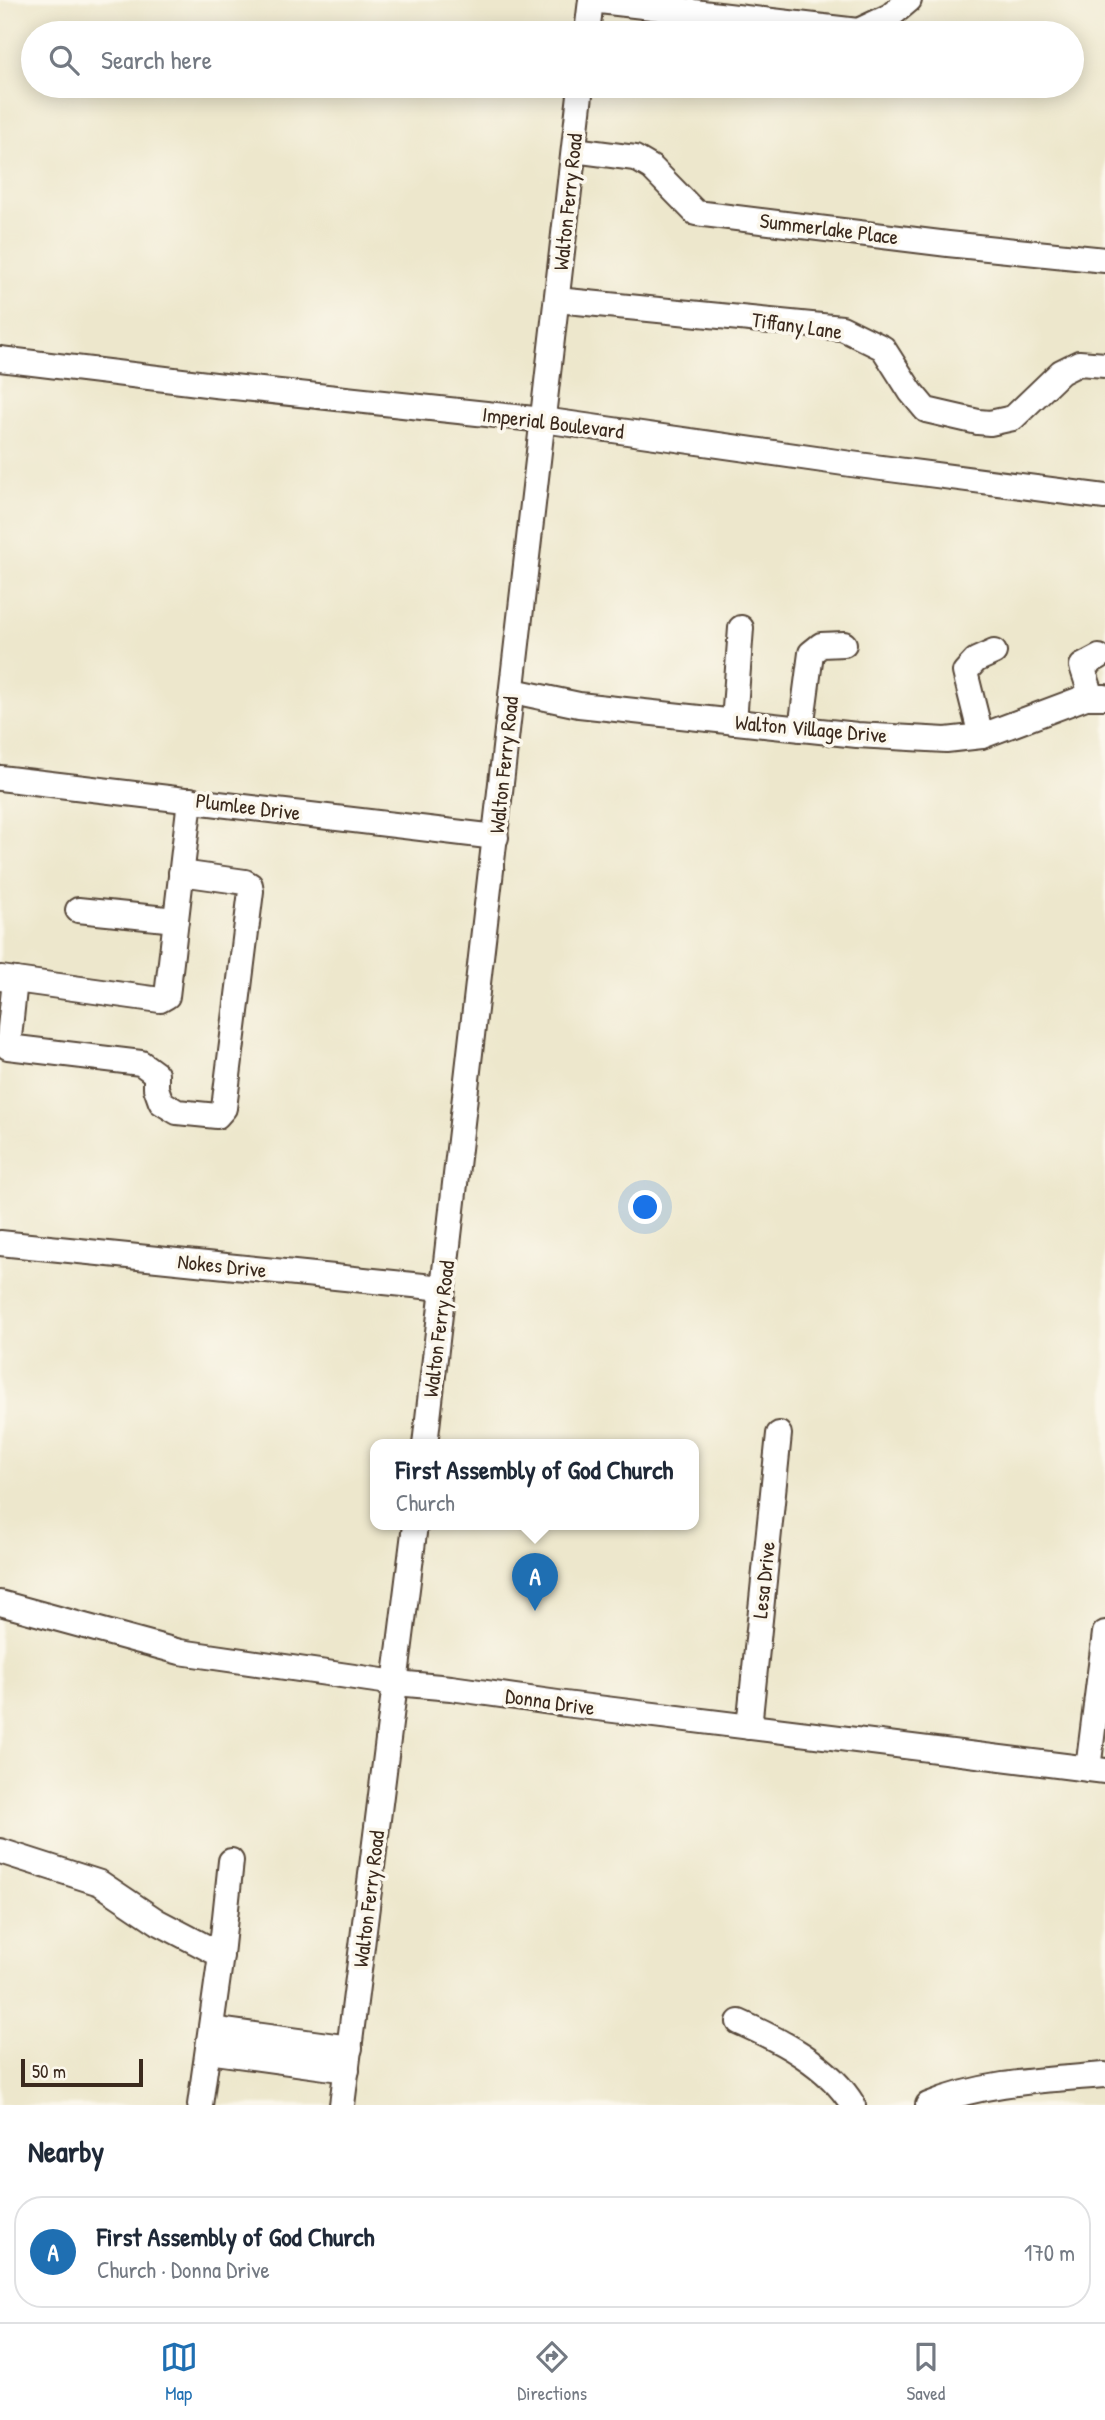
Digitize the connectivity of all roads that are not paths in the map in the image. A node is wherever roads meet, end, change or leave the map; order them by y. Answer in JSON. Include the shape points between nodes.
{"nodes":[{"id":1,"x":591,"y":0,"type":"edge"},
{"id":2,"x":909,"y":0,"type":"edge"},
{"id":3,"x":588,"y":21,"type":"edge"},
{"id":4,"x":778,"y":21,"type":"edge"},
{"id":5,"x":879,"y":21,"type":"edge"},
{"id":6,"x":580,"y":98,"type":"edge"},
{"id":7,"x":574,"y":150,"type":"junction"},
{"id":8,"x":1105,"y":260,"type":"edge"},
{"id":9,"x":557,"y":300,"type":"junction"},
{"id":10,"x":0,"y":359,"type":"edge"},
{"id":11,"x":1105,"y":365,"type":"edge"},
{"id":12,"x":543,"y":420,"type":"junction"},
{"id":13,"x":1105,"y":497,"type":"edge"},
{"id":14,"x":741,"y":628,"type":"dead end"},
{"id":15,"x":844,"y":644,"type":"dead end"},
{"id":16,"x":994,"y":652,"type":"dead end"},
{"id":17,"x":1099,"y":657,"type":"dead end"},
{"id":18,"x":513,"y":691,"type":"junction"},
{"id":19,"x":1099,"y":697,"type":"edge"},
{"id":20,"x":734,"y":722,"type":"junction"},
{"id":21,"x":801,"y":729,"type":"junction"},
{"id":22,"x":981,"y":736,"type":"junction"},
{"id":23,"x":0,"y":778,"type":"edge"},
{"id":24,"x":190,"y":800,"type":"junction"},
{"id":25,"x":496,"y":837,"type":"junction"},
{"id":26,"x":181,"y":873,"type":"junction"},
{"id":27,"x":78,"y":910,"type":"dead end"},
{"id":28,"x":176,"y":920,"type":"junction"},
{"id":29,"x":8,"y":979,"type":"edge"},
{"id":30,"x":0,"y":1243,"type":"edge"},
{"id":31,"x":443,"y":1288,"type":"junction"},
{"id":32,"x":779,"y":1434,"type":"dead end"},
{"id":33,"x":426,"y":1439,"type":"edge"},
{"id":34,"x":414,"y":1530,"type":"edge"},
{"id":35,"x":0,"y":1603,"type":"edge"},
{"id":36,"x":1105,"y":1633,"type":"edge"},
{"id":37,"x":396,"y":1683,"type":"junction"},
{"id":38,"x":749,"y":1727,"type":"junction"},
{"id":39,"x":1096,"y":1770,"type":"edge"},
{"id":40,"x":0,"y":1851,"type":"edge"},
{"id":41,"x":231,"y":1861,"type":"dead end"},
{"id":42,"x":221,"y":1955,"type":"junction"},
{"id":43,"x":739,"y":2022,"type":"dead end"},
{"id":44,"x":209,"y":2040,"type":"junction"},
{"id":45,"x":348,"y":2059,"type":"junction"},
{"id":46,"x":1105,"y":2075,"type":"edge"},
{"id":47,"x":200,"y":2105,"type":"edge"},
{"id":48,"x":342,"y":2105,"type":"edge"},
{"id":49,"x":853,"y":2105,"type":"edge"},
{"id":50,"x":928,"y":2105,"type":"edge"}],
"edges":[{"from":1,"to":3,"type":"street"},
{"from":1,"to":4,"type":"street"},
{"from":2,"to":5,"type":"street"},
{"from":6,"to":7,"type":"street","name":"Walton Ferry Road"},
{"from":7,"to":8,"type":"street","name":"Summerlake Place","via":[[635,158],[652,168],[696,213]]},
{"from":7,"to":9,"type":"street","name":"Walton Ferry Road"},
{"from":9,"to":11,"type":"street","name":"Tiffany Lane","via":[[842,328],[883,348],[926,410],[978,422],[1013,418],[1061,372],[1079,363]]},
{"from":9,"to":12,"type":"street","name":"Walton Ferry Road"},
{"from":10,"to":12,"type":"street","name":"Imperial Boulevard"},
{"from":12,"to":13,"type":"street","name":"Imperial Boulevard"},
{"from":12,"to":18,"type":"street","name":"Walton Ferry Road"},
{"from":14,"to":20,"type":"street"},
{"from":15,"to":21,"type":"street","via":[[821,645],[811,653]]},
{"from":16,"to":22,"type":"street","via":[[976,660],[965,672]]},
{"from":17,"to":19,"type":"street","via":[[1082,666]]},
{"from":18,"to":20,"type":"street","name":"Walton Village Drive","via":[[579,705]]},
{"from":18,"to":25,"type":"street","name":"Walton Ferry Road"},
{"from":19,"to":22,"type":"street","name":"Walton Village Drive","via":[[1086,697]]},
{"from":20,"to":21,"type":"street","name":"Walton Village Drive"},
{"from":21,"to":22,"type":"street","name":"Walton Village Drive","via":[[946,740]]},
{"from":23,"to":24,"type":"street","name":"Plumlee Drive"},
{"from":24,"to":25,"type":"street","name":"Plumlee Drive"},
{"from":24,"to":26,"type":"street"},
{"from":25,"to":31,"type":"street","name":"Walton Ferry Road"},
{"from":26,"to":28,"type":"street"},
{"from":26,"to":29,"type":"street","via":[[245,882],[251,891],[224,1108],[217,1116],[177,1112],[161,1102],[156,1074],[141,1063],[8,1047]]},
{"from":27,"to":28,"type":"street"},
{"from":28,"to":29,"type":"street","via":[[167,996],[160,1000]]},
{"from":30,"to":31,"type":"street","name":"Nokes Drive"},
{"from":31,"to":33,"type":"street","name":"Walton Ferry Road"},
{"from":32,"to":38,"type":"street","name":"Lesa Drive"},
{"from":34,"to":37,"type":"street","name":"Walton Ferry Road"},
{"from":35,"to":37,"type":"street","name":"Donna Drive","via":[[180,1651]]},
{"from":36,"to":39,"type":"street"},
{"from":37,"to":38,"type":"street","name":"Donna Drive"},
{"from":37,"to":45,"type":"street","name":"Walton Ferry Road"},
{"from":38,"to":39,"type":"street","name":"Donna Drive"},
{"from":40,"to":42,"type":"street","via":[[100,1883],[158,1922]]},
{"from":41,"to":42,"type":"street"},
{"from":42,"to":44,"type":"street"},
{"from":43,"to":49,"type":"street","via":[[770,2035],[811,2062],[831,2077]]},
{"from":44,"to":45,"type":"street"},
{"from":44,"to":47,"type":"street"},
{"from":45,"to":48,"type":"street","name":"Walton Ferry Road"},
{"from":46,"to":50,"type":"street","via":[[1020,2081]]}]}
